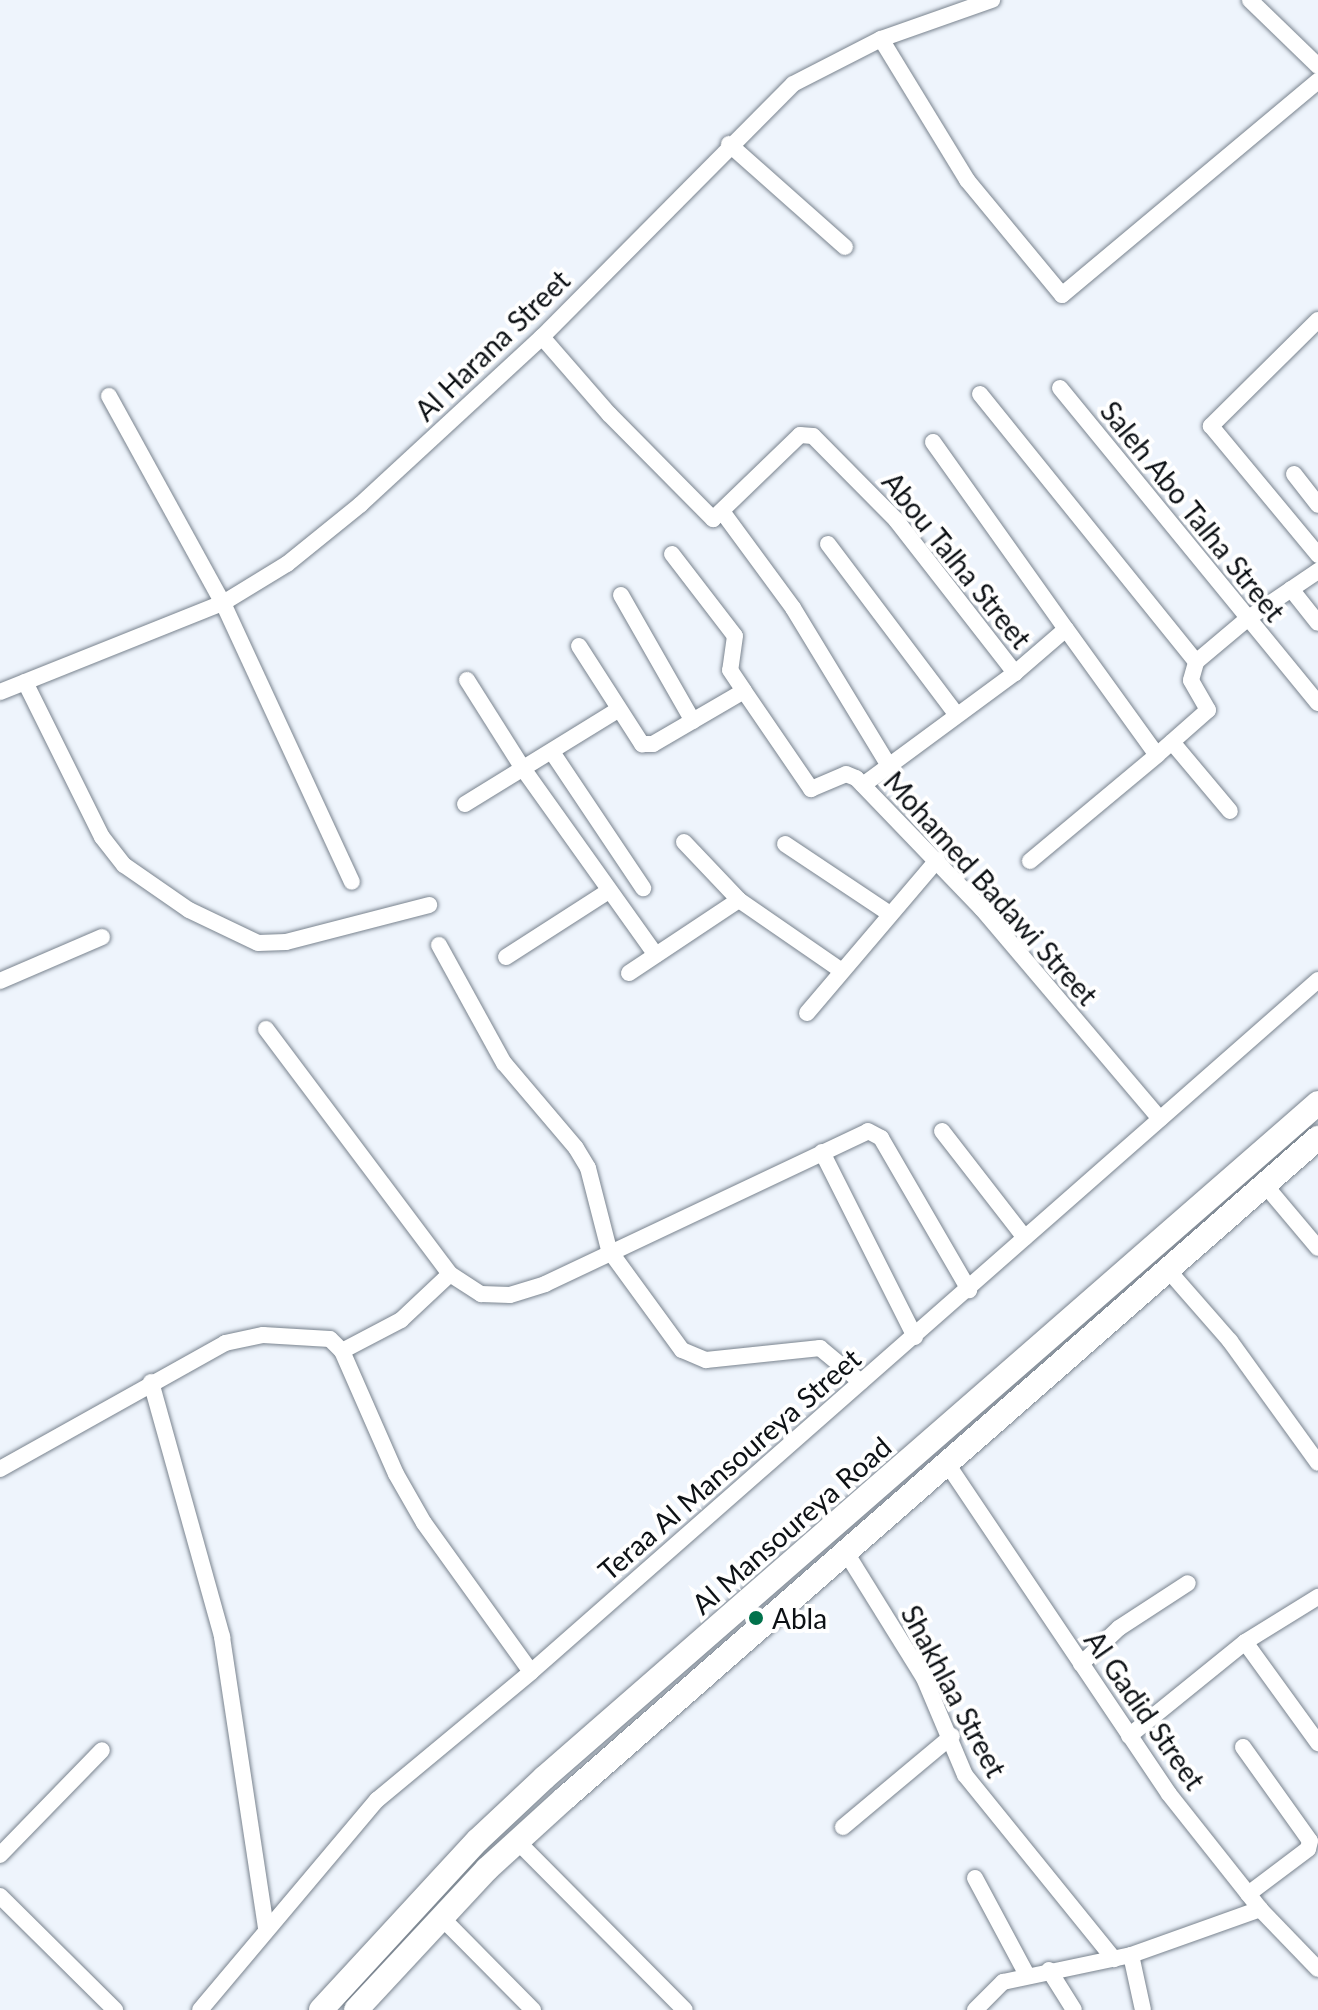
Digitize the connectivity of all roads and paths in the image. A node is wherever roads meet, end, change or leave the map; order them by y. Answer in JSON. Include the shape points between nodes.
{"nodes":[{"id":1,"x":992,"y":0,"type":"edge"},
{"id":2,"x":1250,"y":0,"type":"edge"},
{"id":3,"x":952,"y":6,"type":"edge"},
{"id":4,"x":881,"y":39,"type":"junction"},
{"id":5,"x":1318,"y":66,"type":"edge"},
{"id":6,"x":1318,"y":81,"type":"edge"},
{"id":7,"x":729,"y":144,"type":"junction"},
{"id":8,"x":845,"y":247,"type":"dead end"},
{"id":9,"x":1318,"y":320,"type":"edge"},
{"id":10,"x":542,"y":337,"type":"junction"},
{"id":11,"x":1060,"y":388,"type":"dead end"},
{"id":12,"x":980,"y":394,"type":"dead end"},
{"id":13,"x":109,"y":396,"type":"dead end"},
{"id":14,"x":933,"y":442,"type":"dead end"},
{"id":15,"x":1294,"y":474,"type":"dead end"},
{"id":16,"x":1318,"y":505,"type":"edge"},
{"id":17,"x":724,"y":514,"type":"junction"},
{"id":18,"x":828,"y":544,"type":"dead end"},
{"id":19,"x":672,"y":554,"type":"dead end"},
{"id":20,"x":1318,"y":555,"type":"edge"},
{"id":21,"x":1318,"y":571,"type":"edge"},
{"id":22,"x":1291,"y":589,"type":"junction"},
{"id":23,"x":621,"y":595,"type":"dead end"},
{"id":24,"x":223,"y":603,"type":"junction"},
{"id":25,"x":1247,"y":619,"type":"junction"},
{"id":26,"x":1318,"y":623,"type":"edge"},
{"id":27,"x":1066,"y":629,"type":"junction"},
{"id":28,"x":579,"y":646,"type":"dead end"},
{"id":29,"x":1196,"y":662,"type":"junction"},
{"id":30,"x":1015,"y":673,"type":"junction"},
{"id":31,"x":467,"y":680,"type":"dead end"},
{"id":32,"x":25,"y":682,"type":"junction"},
{"id":33,"x":744,"y":691,"type":"junction"},
{"id":34,"x":0,"y":692,"type":"edge"},
{"id":35,"x":1318,"y":703,"type":"edge"},
{"id":36,"x":618,"y":710,"type":"junction"},
{"id":37,"x":956,"y":714,"type":"junction"},
{"id":38,"x":693,"y":721,"type":"junction"},
{"id":39,"x":1172,"y":742,"type":"junction"},
{"id":40,"x":552,"y":752,"type":"junction"},
{"id":41,"x":1157,"y":755,"type":"junction"},
{"id":42,"x":889,"y":766,"type":"junction"},
{"id":43,"x":524,"y":770,"type":"junction"},
{"id":44,"x":863,"y":785,"type":"junction"},
{"id":45,"x":465,"y":804,"type":"dead end"},
{"id":46,"x":1230,"y":811,"type":"dead end"},
{"id":47,"x":684,"y":842,"type":"dead end"},
{"id":48,"x":785,"y":844,"type":"dead end"},
{"id":49,"x":937,"y":860,"type":"junction"},
{"id":50,"x":1030,"y":861,"type":"dead end"},
{"id":51,"x":352,"y":882,"type":"dead end"},
{"id":52,"x":643,"y":888,"type":"dead end"},
{"id":53,"x":609,"y":891,"type":"junction"},
{"id":54,"x":739,"y":900,"type":"junction"},
{"id":55,"x":429,"y":905,"type":"dead end"},
{"id":56,"x":890,"y":914,"type":"junction"},
{"id":57,"x":102,"y":937,"type":"dead end"},
{"id":58,"x":439,"y":945,"type":"dead end"},
{"id":59,"x":656,"y":955,"type":"junction"},
{"id":60,"x":506,"y":957,"type":"dead end"},
{"id":61,"x":842,"y":971,"type":"junction"},
{"id":62,"x":629,"y":973,"type":"dead end"},
{"id":63,"x":1318,"y":980,"type":"edge"},
{"id":64,"x":0,"y":981,"type":"edge"},
{"id":65,"x":807,"y":1013,"type":"dead end"},
{"id":66,"x":266,"y":1029,"type":"dead end"},
{"id":67,"x":1318,"y":1103,"type":"edge"},
{"id":68,"x":1160,"y":1119,"type":"junction"},
{"id":69,"x":942,"y":1131,"type":"dead end"},
{"id":70,"x":1318,"y":1138,"type":"edge"},
{"id":71,"x":822,"y":1152,"type":"junction"},
{"id":72,"x":1265,"y":1185,"type":"junction"},
{"id":73,"x":1025,"y":1238,"type":"junction"},
{"id":74,"x":1318,"y":1248,"type":"edge"},
{"id":75,"x":609,"y":1250,"type":"junction"},
{"id":76,"x":1168,"y":1270,"type":"junction"},
{"id":77,"x":450,"y":1274,"type":"junction"},
{"id":78,"x":969,"y":1290,"type":"junction"},
{"id":79,"x":915,"y":1337,"type":"junction"},
{"id":80,"x":342,"y":1351,"type":"junction"},
{"id":81,"x":151,"y":1382,"type":"junction"},
{"id":82,"x":861,"y":1382,"type":"junction"},
{"id":83,"x":1318,"y":1463,"type":"edge"},
{"id":84,"x":948,"y":1465,"type":"junction"},
{"id":85,"x":0,"y":1469,"type":"edge"},
{"id":86,"x":847,"y":1554,"type":"junction"},
{"id":87,"x":1188,"y":1583,"type":"dead end"},
{"id":88,"x":1318,"y":1597,"type":"edge"},
{"id":89,"x":1245,"y":1642,"type":"junction"},
{"id":90,"x":1081,"y":1664,"type":"junction"},
{"id":91,"x":531,"y":1672,"type":"junction"},
{"id":92,"x":952,"y":1736,"type":"junction"},
{"id":93,"x":1129,"y":1736,"type":"junction"},
{"id":94,"x":1318,"y":1743,"type":"edge"},
{"id":95,"x":1243,"y":1747,"type":"dead end"},
{"id":96,"x":102,"y":1750,"type":"dead end"},
{"id":97,"x":544,"y":1778,"type":"junction"},
{"id":98,"x":564,"y":1799,"type":"junction"},
{"id":99,"x":843,"y":1827,"type":"dead end"},
{"id":100,"x":519,"y":1843,"type":"junction"},
{"id":101,"x":0,"y":1855,"type":"edge"},
{"id":102,"x":975,"y":1878,"type":"dead end"},
{"id":103,"x":1248,"y":1894,"type":"junction"},
{"id":104,"x":0,"y":1896,"type":"edge"},
{"id":105,"x":1260,"y":1909,"type":"junction"},
{"id":106,"x":441,"y":1917,"type":"junction"},
{"id":107,"x":266,"y":1929,"type":"junction"},
{"id":108,"x":1131,"y":1955,"type":"junction"},
{"id":109,"x":1114,"y":1959,"type":"junction"},
{"id":110,"x":1318,"y":1969,"type":"edge"},
{"id":111,"x":1049,"y":1970,"type":"junction"},
{"id":112,"x":1027,"y":1975,"type":"junction"},
{"id":113,"x":115,"y":2010,"type":"edge"},
{"id":114,"x":200,"y":2010,"type":"edge"},
{"id":115,"x":321,"y":2010,"type":"edge"},
{"id":116,"x":356,"y":2010,"type":"edge"},
{"id":117,"x":533,"y":2010,"type":"edge"},
{"id":118,"x":685,"y":2010,"type":"edge"},
{"id":119,"x":975,"y":2010,"type":"edge"},
{"id":120,"x":1074,"y":2010,"type":"edge"},
{"id":121,"x":1143,"y":2010,"type":"edge"}],
"edges":[{"from":1,"to":3,"type":"street","name":"Al Harana Street"},
{"from":2,"to":5,"type":"street"},
{"from":3,"to":4,"type":"street","name":"Al Harana Street"},
{"from":4,"to":6,"type":"street","via":[[967,180],[1062,295]]},
{"from":4,"to":7,"type":"street","name":"Al Harana Street","via":[[793,84]]},
{"from":7,"to":8,"type":"street"},
{"from":7,"to":10,"type":"street","name":"Al Harana Street"},
{"from":9,"to":20,"type":"street","via":[[1211,426],[1216,439]]},
{"from":10,"to":17,"type":"street","via":[[706,514],[713,519]]},
{"from":10,"to":24,"type":"street","name":"Al Harana Street","via":[[361,504],[287,564]]},
{"from":11,"to":25,"type":"street","name":"Saleh Abo Talha Street"},
{"from":12,"to":29,"type":"street"},
{"from":13,"to":24,"type":"street"},
{"from":14,"to":27,"type":"street"},
{"from":15,"to":16,"type":"street"},
{"from":17,"to":30,"type":"street","name":"Abou Talha Street","via":[[792,442],[805,433],[813,436],[896,520]]},
{"from":17,"to":42,"type":"street","via":[[793,608]]},
{"from":18,"to":37,"type":"street"},
{"from":19,"to":33,"type":"street","via":[[735,636],[730,670]]},
{"from":21,"to":22,"type":"street"},
{"from":22,"to":25,"type":"street"},
{"from":22,"to":26,"type":"street"},
{"from":23,"to":38,"type":"street"},
{"from":24,"to":32,"type":"street","name":"Al Harana Street"},
{"from":24,"to":51,"type":"street"},
{"from":25,"to":29,"type":"street"},
{"from":25,"to":35,"type":"street","name":"Saleh Abo Talha Street"},
{"from":27,"to":30,"type":"street","name":"Abou Talha Street"},
{"from":27,"to":41,"type":"street","name":"Abou Talha Street"},
{"from":28,"to":36,"type":"street"},
{"from":29,"to":39,"type":"street","via":[[1191,680],[1208,710]]},
{"from":30,"to":37,"type":"street"},
{"from":31,"to":43,"type":"street"},
{"from":32,"to":34,"type":"street","name":"Al Harana Street"},
{"from":32,"to":55,"type":"street","via":[[102,837],[124,865],[189,910],[258,943],[286,942]]},
{"from":33,"to":38,"type":"street"},
{"from":33,"to":44,"type":"street","name":"Mohamed Badawi Street","via":[[811,789],[846,774]]},
{"from":36,"to":38,"type":"street","via":[[637,741],[647,745]]},
{"from":36,"to":40,"type":"street"},
{"from":37,"to":42,"type":"street"},
{"from":39,"to":41,"type":"street"},
{"from":39,"to":46,"type":"street"},
{"from":40,"to":43,"type":"street"},
{"from":40,"to":52,"type":"street"},
{"from":41,"to":50,"type":"street"},
{"from":42,"to":44,"type":"street"},
{"from":43,"to":45,"type":"street"},
{"from":43,"to":53,"type":"street"},
{"from":44,"to":49,"type":"street","name":"Mohamed Badawi Street"},
{"from":47,"to":54,"type":"street"},
{"from":48,"to":56,"type":"street"},
{"from":49,"to":56,"type":"street"},
{"from":49,"to":68,"type":"street","name":"Mohamed Badawi Street"},
{"from":53,"to":59,"type":"street"},
{"from":53,"to":60,"type":"street"},
{"from":54,"to":59,"type":"street"},
{"from":54,"to":61,"type":"street"},
{"from":56,"to":61,"type":"street"},
{"from":57,"to":64,"type":"street"},
{"from":58,"to":75,"type":"street","via":[[504,1063],[588,1168]]},
{"from":59,"to":62,"type":"street"},
{"from":61,"to":65,"type":"street"},
{"from":63,"to":68,"type":"street","name":"Teraa Al Mansoureya Street"},
{"from":66,"to":77,"type":"street"},
{"from":67,"to":97,"type":"main road","name":"Al Mansoureya Road"},
{"from":68,"to":73,"type":"street","name":"Teraa Al Mansoureya Street"},
{"from":69,"to":73,"type":"street"},
{"from":70,"to":72,"type":"main road","name":"Al Mansoureya Road"},
{"from":71,"to":75,"type":"street"},
{"from":71,"to":78,"type":"street","via":[[868,1131],[877,1134]]},
{"from":71,"to":79,"type":"street"},
{"from":72,"to":74,"type":"street"},
{"from":72,"to":76,"type":"main road","name":"Al Mansoureya Road"},
{"from":73,"to":78,"type":"street","name":"Teraa Al Mansoureya Street"},
{"from":75,"to":77,"type":"street","via":[[510,1295],[481,1294]]},
{"from":75,"to":82,"type":"street","via":[[692,1358],[820,1348]]},
{"from":76,"to":83,"type":"street","via":[[1230,1341]]},
{"from":76,"to":84,"type":"main road","name":"Al Mansoureya Road"},
{"from":77,"to":80,"type":"street","via":[[401,1320]]},
{"from":78,"to":79,"type":"street","name":"Teraa Al Mansoureya Street"},
{"from":79,"to":82,"type":"street","name":"Teraa Al Mansoureya Street"},
{"from":80,"to":81,"type":"street","via":[[320,1337],[245,1337]]},
{"from":80,"to":91,"type":"street","via":[[396,1474],[424,1523]]},
{"from":81,"to":85,"type":"street"},
{"from":81,"to":107,"type":"street","via":[[222,1637]]},
{"from":82,"to":91,"type":"street","name":"Teraa Al Mansoureya Street"},
{"from":84,"to":86,"type":"main road","name":"Al Mansoureya Road"},
{"from":84,"to":90,"type":"street","name":"Al Gadid Street"},
{"from":86,"to":92,"type":"street","name":"Shakhlaa Street","via":[[924,1678]]},
{"from":86,"to":98,"type":"main road","name":"Al Mansoureya Road"},
{"from":87,"to":90,"type":"street","via":[[1119,1628]]},
{"from":88,"to":89,"type":"street"},
{"from":89,"to":93,"type":"street"},
{"from":89,"to":94,"type":"street"},
{"from":90,"to":93,"type":"street","name":"Al Gadid Street"},
{"from":91,"to":107,"type":"street","name":"Teraa Al Mansoureya Street","via":[[377,1800]]},
{"from":92,"to":99,"type":"street"},
{"from":92,"to":109,"type":"street","name":"Shakhlaa Street","via":[[965,1775],[981,1798]]},
{"from":93,"to":103,"type":"street","name":"Al Gadid Street"},
{"from":95,"to":103,"type":"street","via":[[1310,1841],[1308,1849]]},
{"from":96,"to":101,"type":"street"},
{"from":97,"to":98,"type":"main road"},
{"from":97,"to":115,"type":"main road","name":"Al Mansoureya Road","via":[[468,1851]]},
{"from":98,"to":100,"type":"main road","name":"Al Mansoureya Road"},
{"from":100,"to":106,"type":"main road","name":"Al Mansoureya Road"},
{"from":100,"to":118,"type":"street"},
{"from":102,"to":112,"type":"street"},
{"from":103,"to":105,"type":"street","name":"Al Gadid Street"},
{"from":104,"to":113,"type":"street"},
{"from":105,"to":108,"type":"street"},
{"from":105,"to":110,"type":"street","name":"Al Gadid Street"},
{"from":106,"to":116,"type":"main road","name":"Al Mansoureya Road"},
{"from":106,"to":117,"type":"street"},
{"from":107,"to":114,"type":"street","name":"Teraa Al Mansoureya Street"},
{"from":108,"to":109,"type":"street"},
{"from":108,"to":121,"type":"street"},
{"from":109,"to":111,"type":"street"},
{"from":111,"to":112,"type":"street"},
{"from":111,"to":120,"type":"street"},
{"from":112,"to":119,"type":"street","via":[[993,1988]]}]}
